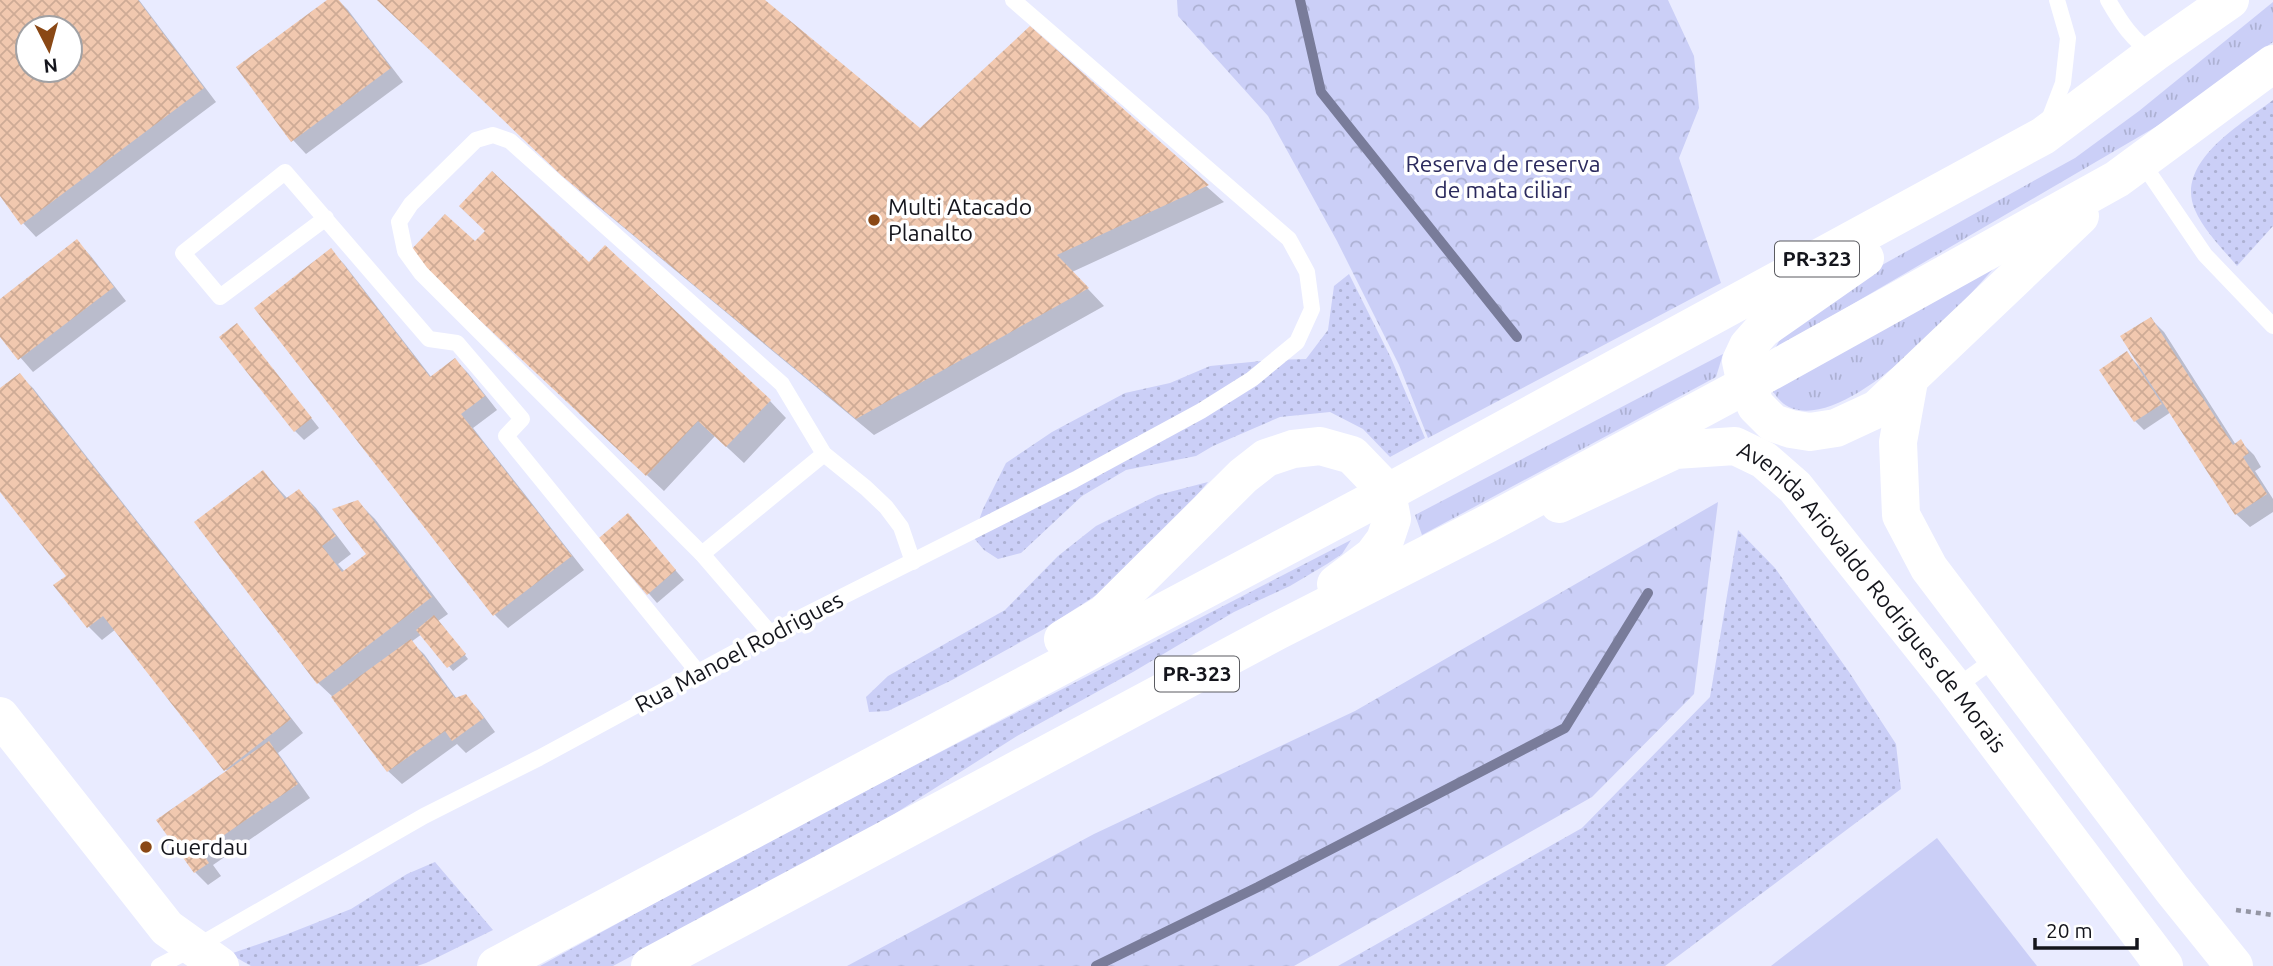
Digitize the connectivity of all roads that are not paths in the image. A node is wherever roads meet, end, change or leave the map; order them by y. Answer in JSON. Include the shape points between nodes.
{"nodes":[{"id":1,"x":1013,"y":0,"type":"edge"},
{"id":2,"x":2057,"y":0,"type":"edge"},
{"id":3,"x":2108,"y":0,"type":"edge"},
{"id":4,"x":2230,"y":0,"type":"edge"},
{"id":5,"x":2154,"y":53,"type":"junction"},
{"id":6,"x":2273,"y":64,"type":"edge"},
{"id":7,"x":2043,"y":136,"type":"junction"},
{"id":8,"x":2129,"y":170,"type":"junction"},
{"id":9,"x":326,"y":218,"type":"junction"},
{"id":10,"x":2273,"y":326,"type":"edge"},
{"id":11,"x":1909,"y":381,"type":"junction"},
{"id":12,"x":1745,"y":385,"type":"junction"},
{"id":13,"x":824,"y":454,"type":"junction"},
{"id":14,"x":1387,"y":493,"type":"junction"},
{"id":15,"x":1487,"y":524,"type":"junction"},
{"id":16,"x":702,"y":554,"type":"junction"},
{"id":17,"x":913,"y":562,"type":"junction"},
{"id":18,"x":1277,"y":631,"type":"junction"},
{"id":19,"x":770,"y":633,"type":"junction"},
{"id":20,"x":1996,"y":658,"type":"junction"},
{"id":21,"x":697,"y":671,"type":"junction"},
{"id":22,"x":1955,"y":688,"type":"junction"},
{"id":23,"x":0,"y":716,"type":"edge"},
{"id":24,"x":934,"y":732,"type":"junction"},
{"id":25,"x":183,"y":955,"type":"edge"},
{"id":26,"x":496,"y":966,"type":"edge"},
{"id":27,"x":650,"y":966,"type":"edge"},
{"id":28,"x":2164,"y":966,"type":"edge"},
{"id":29,"x":2234,"y":966,"type":"edge"}],
"edges":[{"from":1,"to":17,"type":"lane","name":"Rua Manoel Rodrigues","via":[[1289,239],[1307,272],[1312,309],[1297,342],[1252,379],[1074,480]]},
{"from":2,"to":7,"type":"lane","via":[[2068,38],[2063,83]]},
{"from":3,"to":5,"type":"lane","via":[[2142,47]]},
{"from":4,"to":5,"type":"main road","number":"PR-323"},
{"from":5,"to":7,"type":"main road","number":"PR-323"},
{"from":6,"to":8,"type":"main road","number":"PR-323"},
{"from":7,"to":12,"type":"main road","via":[[1763,329],[1741,361]]},
{"from":7,"to":14,"type":"main road","number":"PR-323"},
{"from":8,"to":10,"type":"lane"},
{"from":8,"to":11,"type":"main road"},
{"from":8,"to":12,"type":"main road","number":"PR-323"},
{"from":9,"to":9,"type":"lane","via":[[285,172],[183,253],[220,297]]},
{"from":9,"to":21,"type":"lane","via":[[429,340],[457,343],[522,419],[506,436]]},
{"from":11,"to":12,"type":"main road","via":[[1877,409],[1836,428],[1810,432],[1773,423],[1756,406]]},
{"from":11,"to":20,"type":"main road","via":[[1898,442],[1901,515],[1929,568]]},
{"from":12,"to":15,"type":"main road","number":"PR-323"},
{"from":13,"to":16,"type":"lane"},
{"from":13,"to":16,"type":"lane","via":[[782,384],[510,141],[492,135],[476,140],[411,204],[400,222],[405,251],[421,273]]},
{"from":13,"to":17,"type":"lane","via":[[886,507],[901,527]]},
{"from":14,"to":18,"type":"main road","via":[[1392,519],[1373,556]]},
{"from":14,"to":24,"type":"main road","number":"PR-323"},
{"from":14,"to":24,"type":"main road","via":[[1352,455],[1320,446],[1266,458],[1242,476],[1104,614],[952,705]]},
{"from":15,"to":18,"type":"main road","number":"PR-323"},
{"from":15,"to":22,"type":"main road","name":"Avenida Ariovaldo Rodrigues de Morais","via":[[1511,526],[1675,450],[1735,446],[1764,460],[1795,487]]},
{"from":16,"to":19,"type":"lane"},
{"from":17,"to":19,"type":"lane","name":"Rua Manoel Rodrigues"},
{"from":18,"to":27,"type":"main road","number":"PR-323"},
{"from":19,"to":21,"type":"lane","name":"Rua Manoel Rodrigues"},
{"from":20,"to":22,"type":"lane"},
{"from":20,"to":29,"type":"main road"},
{"from":21,"to":25,"type":"lane","name":"Rua Manoel Rodrigues","via":[[424,816]]},
{"from":22,"to":28,"type":"main road","name":"Avenida Ariovaldo Rodrigues de Morais"},
{"from":23,"to":25,"type":"main road"},
{"from":24,"to":26,"type":"main road","number":"PR-323"}]}
